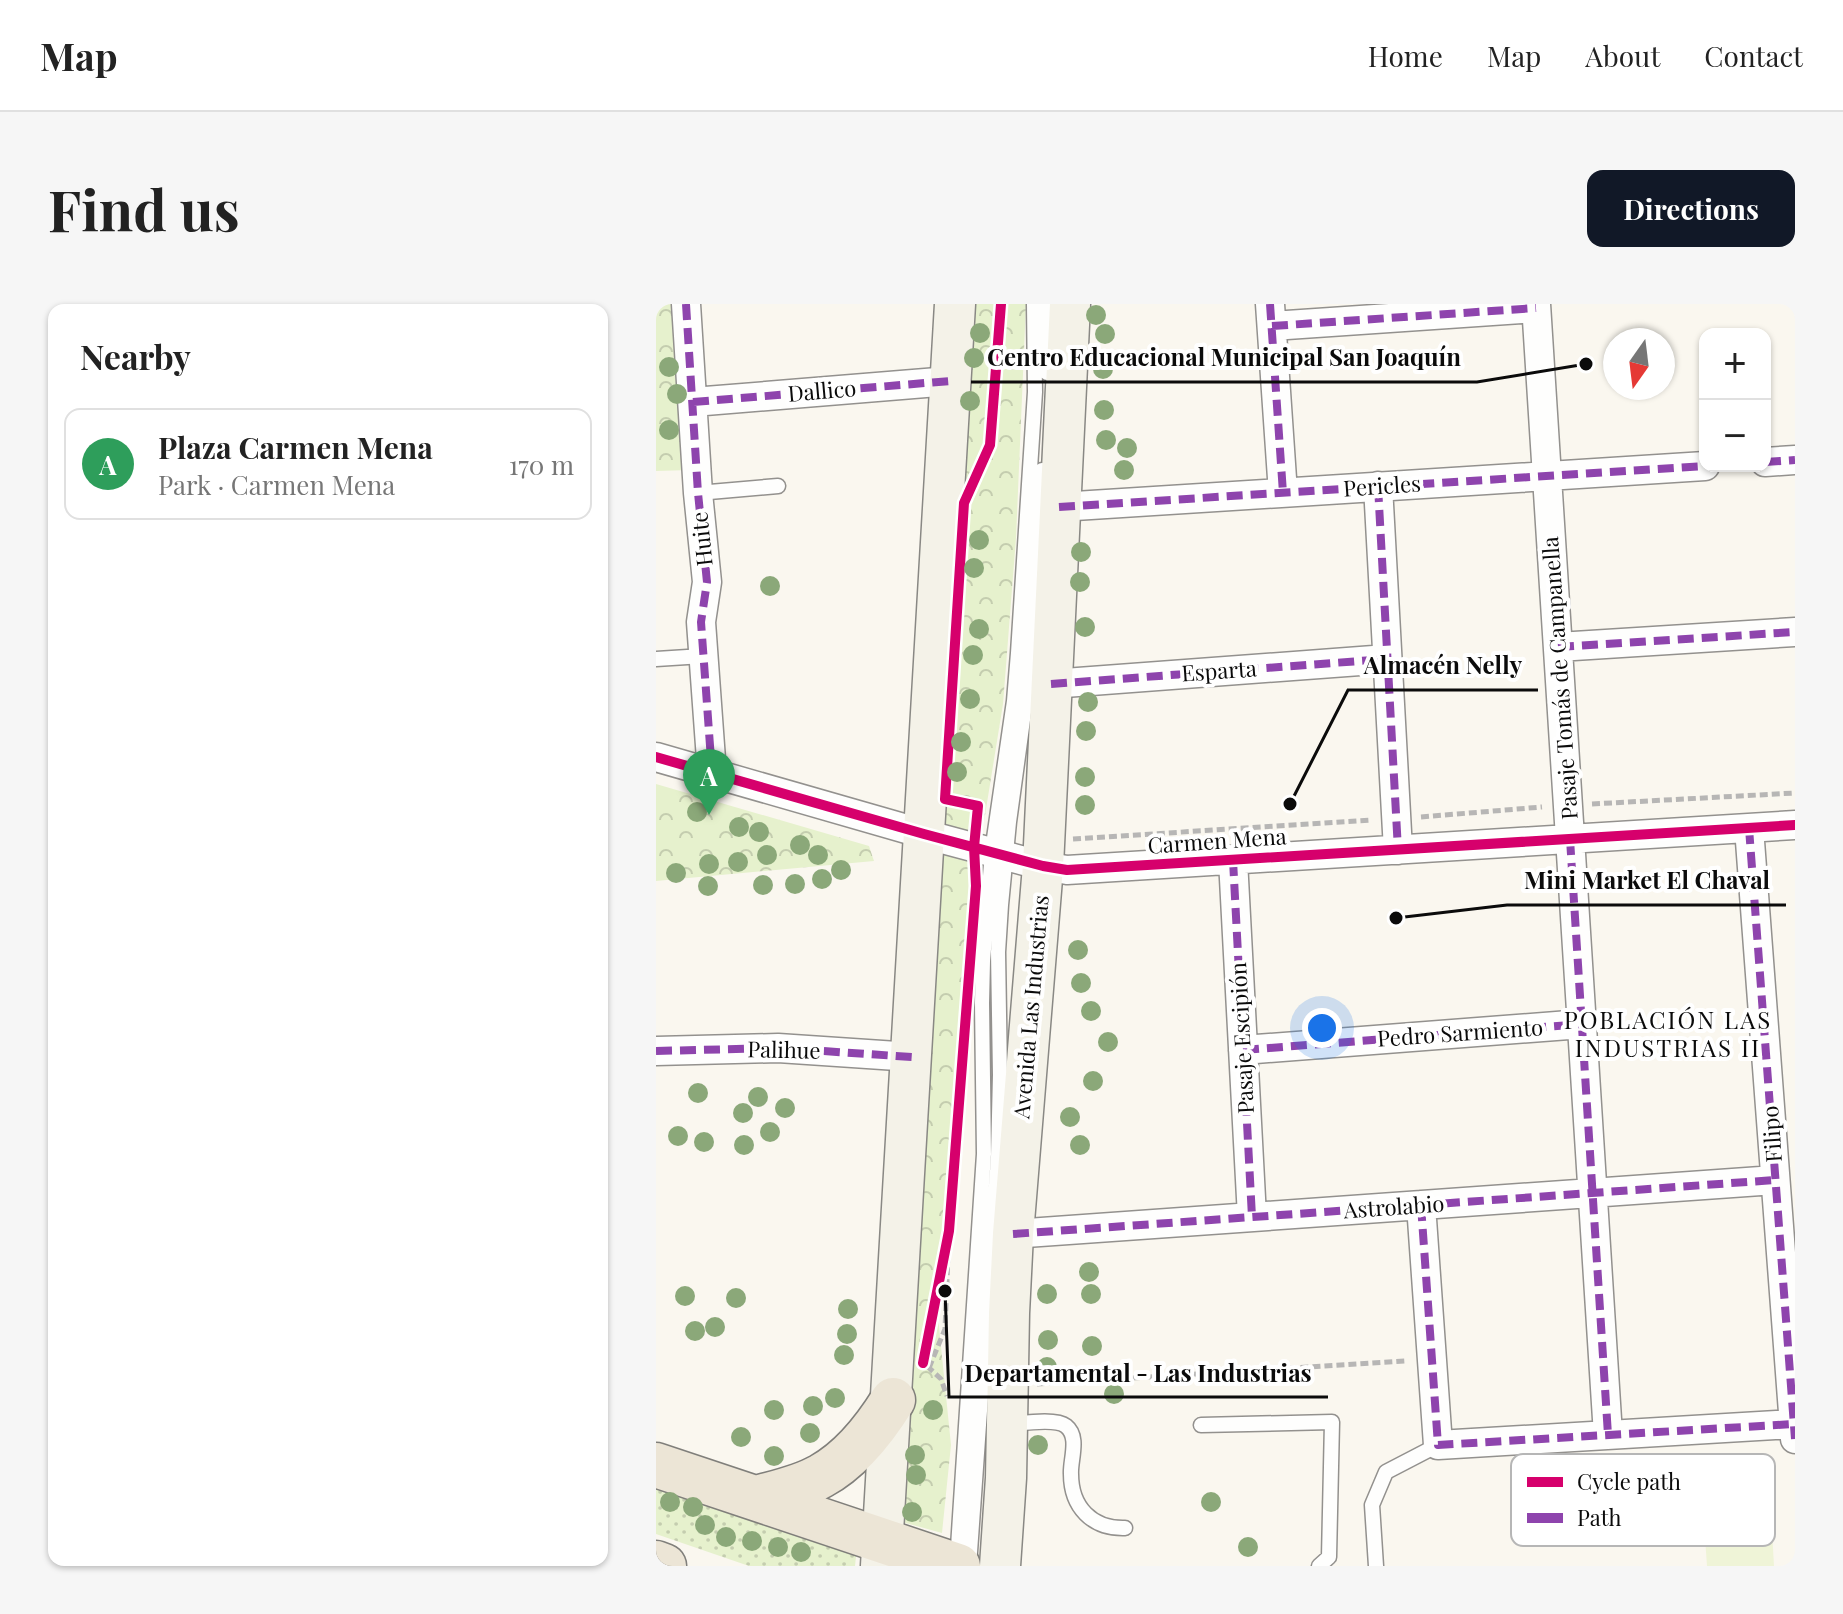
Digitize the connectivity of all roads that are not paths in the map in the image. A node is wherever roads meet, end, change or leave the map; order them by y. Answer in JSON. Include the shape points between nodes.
{"nodes":[{"id":1,"x":686,"y":304,"type":"edge"},
{"id":2,"x":955,"y":304,"type":"edge"},
{"id":3,"x":1034,"y":304,"type":"edge"},
{"id":4,"x":1046,"y":304,"type":"edge"},
{"id":5,"x":1070,"y":304,"type":"edge"},
{"id":6,"x":1536,"y":306,"type":"edge"},
{"id":7,"x":1271,"y":315,"type":"edge"},
{"id":8,"x":950,"y":381,"type":"junction"},
{"id":9,"x":693,"y":402,"type":"junction"},
{"id":10,"x":1795,"y":460,"type":"edge"},
{"id":11,"x":1771,"y":462,"type":"edge"},
{"id":12,"x":1699,"y":466,"type":"edge"},
{"id":13,"x":1547,"y":476,"type":"junction"},
{"id":14,"x":778,"y":486,"type":"dead end"},
{"id":15,"x":1378,"y":486,"type":"junction"},
{"id":16,"x":698,"y":493,"type":"junction"},
{"id":17,"x":1283,"y":493,"type":"junction"},
{"id":18,"x":1059,"y":507,"type":"junction"},
{"id":19,"x":1795,"y":632,"type":"edge"},
{"id":20,"x":1558,"y":647,"type":"junction"},
{"id":21,"x":703,"y":656,"type":"junction"},
{"id":22,"x":656,"y":659,"type":"edge"},
{"id":23,"x":1387,"y":659,"type":"junction"},
{"id":24,"x":1051,"y":684,"type":"junction"},
{"id":25,"x":656,"y":757,"type":"edge"},
{"id":26,"x":712,"y":773,"type":"junction"},
{"id":27,"x":1795,"y":825,"type":"edge"},
{"id":28,"x":1749,"y":828,"type":"junction"},
{"id":29,"x":924,"y":834,"type":"junction"},
{"id":30,"x":1570,"y":839,"type":"junction"},
{"id":31,"x":1398,"y":850,"type":"junction"},
{"id":32,"x":998,"y":854,"type":"junction"},
{"id":33,"x":1233,"y":860,"type":"junction"},
{"id":34,"x":1043,"y":866,"type":"junction"},
{"id":35,"x":1582,"y":1024,"type":"junction"},
{"id":36,"x":1243,"y":1050,"type":"junction"},
{"id":37,"x":656,"y":1051,"type":"edge"},
{"id":38,"x":912,"y":1057,"type":"junction"},
{"id":39,"x":1775,"y":1180,"type":"junction"},
{"id":40,"x":1593,"y":1193,"type":"junction"},
{"id":41,"x":1421,"y":1205,"type":"junction"},
{"id":42,"x":1252,"y":1217,"type":"junction"},
{"id":43,"x":1013,"y":1234,"type":"junction"},
{"id":44,"x":1789,"y":1266,"type":"edge"},
{"id":45,"x":893,"y":1400,"type":"junction"},
{"id":46,"x":1007,"y":1405,"type":"junction"},
{"id":47,"x":1201,"y":1425,"type":"dead end"},
{"id":48,"x":1794,"y":1432,"type":"edge"},
{"id":49,"x":1608,"y":1435,"type":"junction"},
{"id":50,"x":1438,"y":1445,"type":"junction"},
{"id":51,"x":656,"y":1465,"type":"edge"},
{"id":52,"x":757,"y":1498,"type":"junction"},
{"id":53,"x":1125,"y":1528,"type":"dead end"},
{"id":54,"x":882,"y":1553,"type":"edge"},
{"id":55,"x":656,"y":1563,"type":"edge"},
{"id":56,"x":664,"y":1566,"type":"edge"},
{"id":57,"x":957,"y":1566,"type":"edge"},
{"id":58,"x":969,"y":1566,"type":"edge"},
{"id":59,"x":1000,"y":1566,"type":"edge"},
{"id":60,"x":1319,"y":1566,"type":"edge"},
{"id":61,"x":1376,"y":1566,"type":"edge"}],
"edges":[{"from":1,"to":9,"type":"street","name":"Huite"},
{"from":2,"to":8,"type":"main road"},
{"from":3,"to":32,"type":"lane","via":[[1035,392],[1019,641]]},
{"from":4,"to":32,"type":"lane","via":[[1047,402],[1032,642]]},
{"from":5,"to":18,"type":"main road","name":"Avenida Las Industrias"},
{"from":6,"to":7,"type":"street"},
{"from":6,"to":13,"type":"street","name":"Pasaje Tomás de Campanella"},
{"from":7,"to":17,"type":"street"},
{"from":8,"to":9,"type":"street","name":"Dallico"},
{"from":8,"to":29,"type":"main road"},
{"from":9,"to":16,"type":"street","name":"Huite"},
{"from":10,"to":11,"type":"street"},
{"from":12,"to":13,"type":"street","name":"Pericles"},
{"from":13,"to":15,"type":"street","name":"Pericles"},
{"from":13,"to":20,"type":"street","name":"Pasaje Tomás de Campanella"},
{"from":14,"to":16,"type":"lane"},
{"from":15,"to":17,"type":"street","name":"Pericles"},
{"from":15,"to":23,"type":"street"},
{"from":16,"to":21,"type":"street","name":"Huite","via":[[707,582]]},
{"from":17,"to":18,"type":"street","name":"Pericles"},
{"from":18,"to":24,"type":"main road","name":"Avenida Las Industrias"},
{"from":19,"to":20,"type":"street"},
{"from":20,"to":30,"type":"street","name":"Pasaje Tomás de Campanella"},
{"from":21,"to":22,"type":"lane"},
{"from":21,"to":26,"type":"street","name":"Huite"},
{"from":23,"to":24,"type":"street","name":"Esparta"},
{"from":23,"to":31,"type":"street"},
{"from":24,"to":34,"type":"main road","name":"Avenida Las Industrias"},
{"from":25,"to":26,"type":"street","name":"Carmen Mena"},
{"from":26,"to":29,"type":"street","name":"Carmen Mena"},
{"from":27,"to":28,"type":"street","name":"Carmen Mena"},
{"from":28,"to":30,"type":"street","name":"Carmen Mena"},
{"from":28,"to":39,"type":"street","name":"Filipo"},
{"from":29,"to":32,"type":"street","name":"Carmen Mena"},
{"from":29,"to":38,"type":"main road"},
{"from":30,"to":31,"type":"street","name":"Carmen Mena"},
{"from":30,"to":35,"type":"street","name":"Pasaje Tomás de Campanella"},
{"from":31,"to":33,"type":"street","name":"Carmen Mena"},
{"from":32,"to":34,"type":"street","name":"Carmen Mena"},
{"from":32,"to":57,"type":"lane","via":[[982,1003],[984,1154]]},
{"from":32,"to":58,"type":"lane","via":[[998,1157]]},
{"from":33,"to":34,"type":"street","name":"Carmen Mena","via":[[1081,870]]},
{"from":33,"to":36,"type":"street","name":"Pasaje Escipión"},
{"from":34,"to":43,"type":"main road","name":"Avenida Las Industrias"},
{"from":35,"to":36,"type":"street","name":"Pedro Sarmiento"},
{"from":35,"to":40,"type":"street","name":"Pasaje Tomás de Campanella"},
{"from":36,"to":42,"type":"street","name":"Pasaje Escipión"},
{"from":37,"to":38,"type":"street","name":"Palihue","via":[[778,1048]]},
{"from":38,"to":45,"type":"main road"},
{"from":39,"to":40,"type":"street","name":"Astrolabio"},
{"from":39,"to":44,"type":"street","name":"Filipo"},
{"from":40,"to":41,"type":"street","name":"Astrolabio"},
{"from":40,"to":49,"type":"street","name":"Pasaje Tomás de Campanella"},
{"from":41,"to":42,"type":"street","name":"Astrolabio"},
{"from":41,"to":50,"type":"street"},
{"from":42,"to":43,"type":"street","name":"Astrolabio"},
{"from":43,"to":46,"type":"main road","name":"Avenida Las Industrias"},
{"from":44,"to":48,"type":"street","name":"Filipo"},
{"from":45,"to":52,"type":"main road","via":[[868,1436],[822,1476]]},
{"from":45,"to":54,"type":"main road"},
{"from":46,"to":53,"type":"lane","via":[[1066,1426],[1072,1436],[1075,1497],[1097,1523]]},
{"from":46,"to":59,"type":"main road","name":"Avenida Las Industrias"},
{"from":47,"to":60,"type":"lane","via":[[1332,1422],[1329,1557]]},
{"from":48,"to":49,"type":"street"},
{"from":49,"to":50,"type":"street"},
{"from":50,"to":61,"type":"lane","via":[[1386,1472],[1372,1505]]},
{"from":51,"to":52,"type":"main road"},
{"from":52,"to":54,"type":"main road"},
{"from":54,"to":57,"type":"main road"},
{"from":55,"to":56,"type":"main road"}]}
